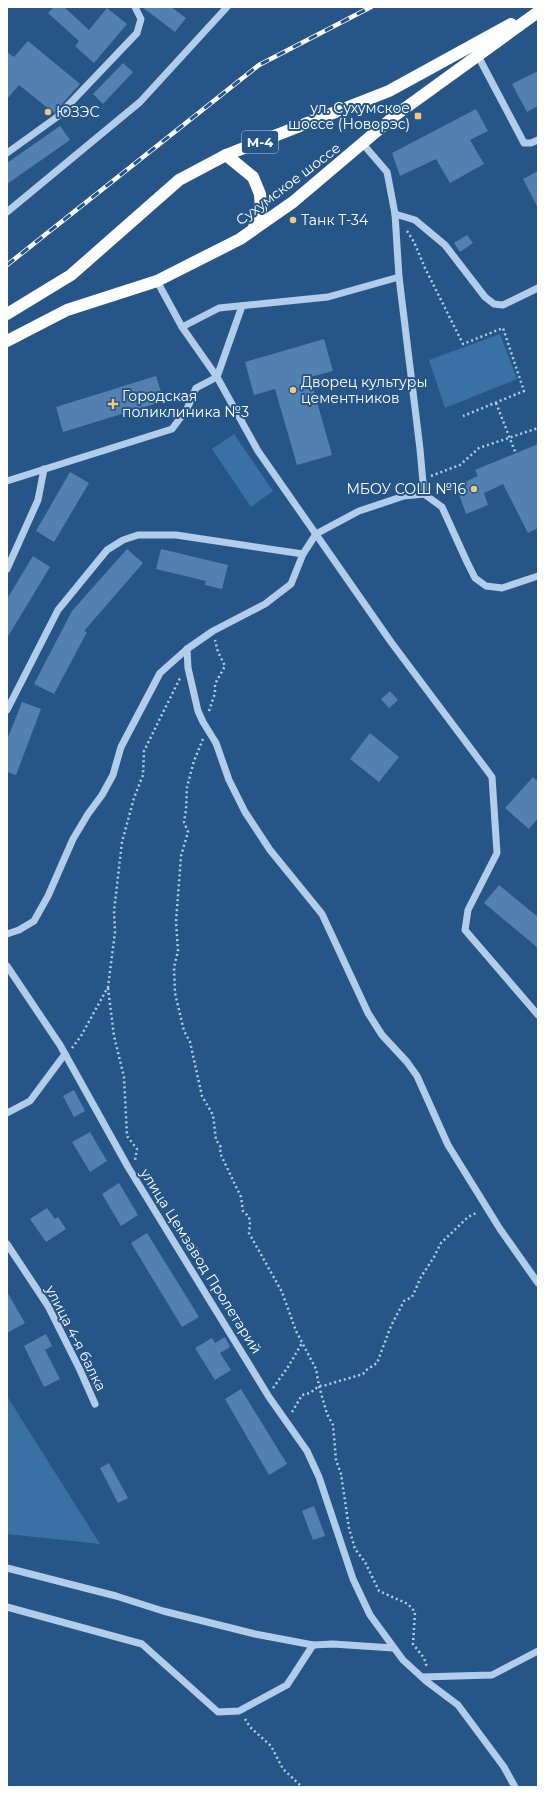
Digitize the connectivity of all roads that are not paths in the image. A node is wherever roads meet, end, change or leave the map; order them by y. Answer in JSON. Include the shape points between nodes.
{"nodes":[{"id":1,"x":135,"y":7,"type":"edge"},
{"id":2,"x":227,"y":7,"type":"edge"},
{"id":3,"x":538,"y":11,"type":"edge"},
{"id":4,"x":478,"y":56,"type":"junction"},
{"id":5,"x":538,"y":140,"type":"edge"},
{"id":6,"x":363,"y":144,"type":"junction"},
{"id":7,"x":7,"y":153,"type":"edge"},
{"id":8,"x":226,"y":155,"type":"junction"},
{"id":9,"x":7,"y":212,"type":"edge"},
{"id":10,"x":395,"y":214,"type":"junction"},
{"id":11,"x":253,"y":230,"type":"junction"},
{"id":12,"x":399,"y":277,"type":"junction"},
{"id":13,"x":157,"y":281,"type":"junction"},
{"id":14,"x":538,"y":288,"type":"edge"},
{"id":15,"x":242,"y":306,"type":"junction"},
{"id":16,"x":7,"y":314,"type":"edge"},
{"id":17,"x":182,"y":327,"type":"junction"},
{"id":18,"x":7,"y":342,"type":"edge"},
{"id":19,"x":217,"y":377,"type":"junction"},
{"id":20,"x":44,"y":469,"type":"junction"},
{"id":21,"x":7,"y":481,"type":"edge"},
{"id":22,"x":424,"y":494,"type":"junction"},
{"id":23,"x":316,"y":534,"type":"junction"},
{"id":24,"x":303,"y":554,"type":"junction"},
{"id":25,"x":7,"y":569,"type":"edge"},
{"id":26,"x":538,"y":576,"type":"edge"},
{"id":27,"x":187,"y":649,"type":"junction"},
{"id":28,"x":7,"y":710,"type":"edge"},
{"id":29,"x":7,"y":934,"type":"edge"},
{"id":30,"x":7,"y":966,"type":"edge"},
{"id":31,"x":538,"y":1015,"type":"edge"},
{"id":32,"x":66,"y":1055,"type":"junction"},
{"id":33,"x":7,"y":1113,"type":"edge"},
{"id":34,"x":7,"y":1244,"type":"edge"},
{"id":35,"x":538,"y":1283,"type":"edge"},
{"id":36,"x":95,"y":1404,"type":"dead end"},
{"id":37,"x":7,"y":1568,"type":"edge"},
{"id":38,"x":7,"y":1606,"type":"edge"},
{"id":39,"x":313,"y":1645,"type":"junction"},
{"id":40,"x":393,"y":1648,"type":"junction"},
{"id":41,"x":538,"y":1651,"type":"edge"},
{"id":42,"x":422,"y":1677,"type":"junction"},
{"id":43,"x":515,"y":1787,"type":"edge"}],
"edges":[{"from":1,"to":7,"type":"street","via":[[141,19],[136,33],[57,117]]},
{"from":2,"to":9,"type":"street","via":[[140,102]]},
{"from":3,"to":4,"type":"highway","name":"Сухумское шоссе","number":"М-4"},
{"from":3,"to":8,"type":"highway","name":"Сухумское шоссе","number":"М-4","via":[[389,91]]},
{"from":4,"to":5,"type":"street","via":[[524,143]]},
{"from":4,"to":6,"type":"highway","name":"Сухумское шоссе","number":"М-4","via":[[397,114]]},
{"from":6,"to":10,"type":"street","via":[[387,172]]},
{"from":6,"to":11,"type":"highway","name":"Сухумское шоссе","number":"М-4","via":[[293,202]]},
{"from":8,"to":11,"type":"highway","via":[[253,177],[260,194],[261,209]]},
{"from":8,"to":16,"type":"highway","name":"Сухумское шоссе","number":"М-4","via":[[179,180],[71,275]]},
{"from":10,"to":12,"type":"street"},
{"from":10,"to":14,"type":"street","via":[[415,220],[445,245],[485,297],[494,304],[503,305]]},
{"from":11,"to":13,"type":"highway","name":"Сухумское шоссе","number":"М-4"},
{"from":12,"to":15,"type":"street","via":[[328,297]]},
{"from":12,"to":22,"type":"street"},
{"from":13,"to":17,"type":"street"},
{"from":13,"to":18,"type":"highway","name":"Сухумское шоссе","number":"М-4","via":[[67,310]]},
{"from":15,"to":17,"type":"street","via":[[218,308]]},
{"from":15,"to":19,"type":"street"},
{"from":17,"to":19,"type":"street"},
{"from":19,"to":20,"type":"street","via":[[196,388],[187,409],[172,429]]},
{"from":19,"to":23,"type":"street","via":[[258,451]]},
{"from":20,"to":21,"type":"street"},
{"from":20,"to":25,"type":"street","via":[[38,500]]},
{"from":22,"to":23,"type":"street","via":[[404,496],[358,511]]},
{"from":22,"to":26,"type":"street","via":[[442,507],[476,578],[486,586],[502,588]]},
{"from":23,"to":24,"type":"street"},
{"from":23,"to":31,"type":"street","via":[[391,642],[492,777],[497,853],[468,910],[465,930]]},
{"from":24,"to":27,"type":"street","via":[[291,584],[265,604],[216,629]]},
{"from":24,"to":28,"type":"street","via":[[176,535],[138,535],[124,540],[107,550],[58,610]]},
{"from":27,"to":29,"type":"street","via":[[160,673],[121,747],[113,775],[73,839],[48,896],[34,920]]},
{"from":27,"to":35,"type":"street","via":[[188,668],[198,711],[216,743],[229,780],[245,812],[270,850],[322,914],[368,1013],[382,1035],[418,1076],[448,1145],[488,1210]]},
{"from":30,"to":32,"type":"street","name":"улица Цемзавод Пролетарий"},
{"from":32,"to":33,"type":"street","via":[[30,1101]]},
{"from":32,"to":40,"type":"street","name":"улица Цемзавод Пролетарий","via":[[128,1167],[268,1395],[307,1452],[319,1477],[353,1580],[370,1615]]},
{"from":34,"to":36,"type":"street","name":"улица 4-я балка","via":[[48,1306]]},
{"from":37,"to":39,"type":"street","via":[[163,1611],[255,1634]]},
{"from":38,"to":39,"type":"street","via":[[142,1644],[218,1712],[239,1710],[287,1685]]},
{"from":39,"to":40,"type":"street"},
{"from":40,"to":42,"type":"street","name":"улица Цемзавод Пролетарий"},
{"from":41,"to":42,"type":"street","via":[[492,1675]]},
{"from":42,"to":43,"type":"street","name":"улица Цемзавод Пролетарий","via":[[458,1705],[504,1767]]}]}
